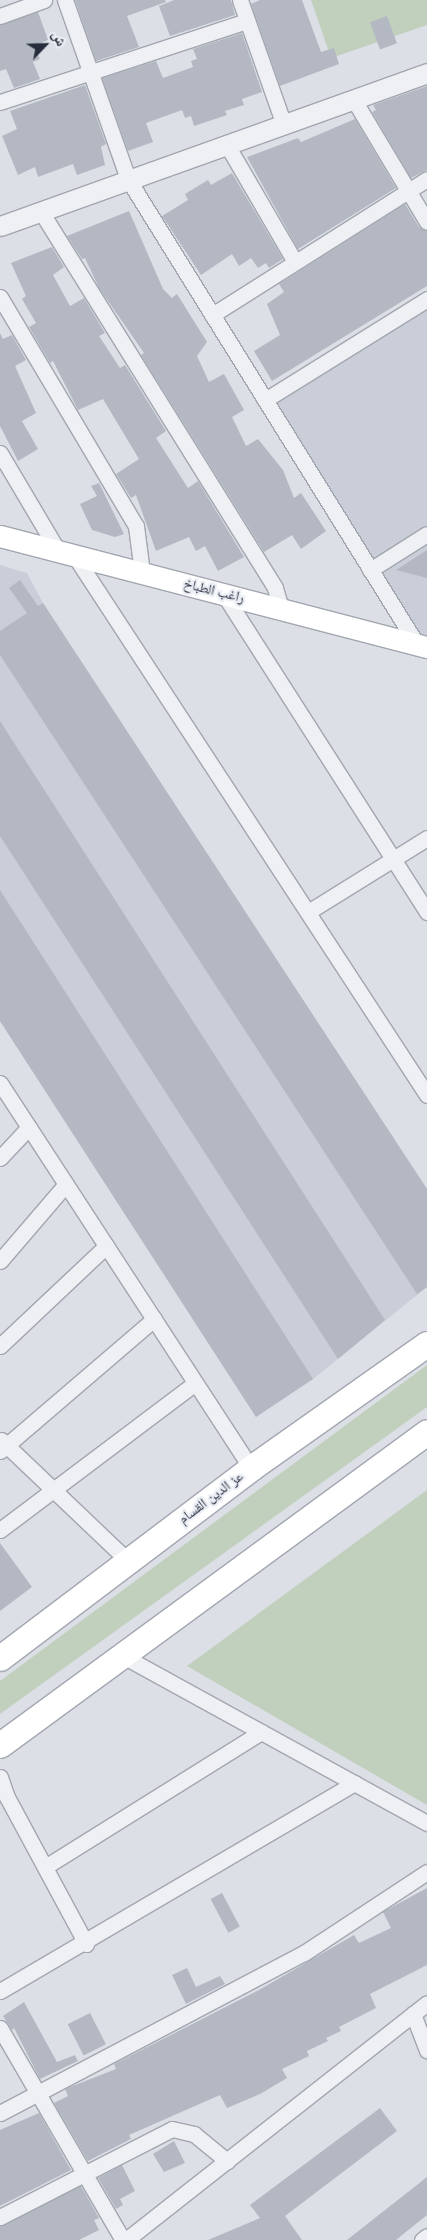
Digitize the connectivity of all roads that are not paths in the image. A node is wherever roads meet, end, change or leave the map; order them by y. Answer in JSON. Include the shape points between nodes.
{"nodes":[{"id":1,"x":44,"y":0,"type":"edge"},
{"id":2,"x":65,"y":0,"type":"edge"},
{"id":3,"x":240,"y":0,"type":"edge"},
{"id":4,"x":0,"y":16,"type":"edge"},
{"id":5,"x":247,"y":21,"type":"junction"},
{"id":6,"x":427,"y":73,"type":"edge"},
{"id":7,"x":91,"y":74,"type":"junction"},
{"id":8,"x":354,"y":100,"type":"junction"},
{"id":9,"x":0,"y":102,"type":"edge"},
{"id":10,"x":284,"y":125,"type":"junction"},
{"id":11,"x":228,"y":145,"type":"junction"},
{"id":12,"x":128,"y":179,"type":"junction"},
{"id":13,"x":427,"y":179,"type":"edge"},
{"id":14,"x":408,"y":191,"type":"junction"},
{"id":15,"x":40,"y":210,"type":"junction"},
{"id":16,"x":427,"y":222,"type":"edge"},
{"id":17,"x":0,"y":226,"type":"edge"},
{"id":18,"x":295,"y":262,"type":"junction"},
{"id":19,"x":0,"y":298,"type":"edge"},
{"id":20,"x":427,"y":298,"type":"edge"},
{"id":21,"x":212,"y":315,"type":"junction"},
{"id":22,"x":265,"y":400,"type":"junction"},
{"id":23,"x":0,"y":453,"type":"edge"},
{"id":24,"x":427,"y":534,"type":"edge"},
{"id":25,"x":0,"y":536,"type":"edge"},
{"id":26,"x":66,"y":553,"type":"junction"},
{"id":27,"x":370,"y":570,"type":"junction"},
{"id":28,"x":142,"y":572,"type":"junction"},
{"id":29,"x":223,"y":593,"type":"junction"},
{"id":30,"x":280,"y":608,"type":"junction"},
{"id":31,"x":421,"y":645,"type":"edge"},
{"id":32,"x":427,"y":838,"type":"edge"},
{"id":33,"x":393,"y":859,"type":"junction"},
{"id":34,"x":308,"y":912,"type":"junction"},
{"id":35,"x":427,"y":912,"type":"edge"},
{"id":36,"x":0,"y":1083,"type":"edge"},
{"id":37,"x":427,"y":1095,"type":"edge"},
{"id":38,"x":29,"y":1127,"type":"junction"},
{"id":39,"x":0,"y":1158,"type":"edge"},
{"id":40,"x":66,"y":1184,"type":"junction"},
{"id":41,"x":106,"y":1246,"type":"junction"},
{"id":42,"x":0,"y":1261,"type":"edge"},
{"id":43,"x":154,"y":1319,"type":"junction"},
{"id":44,"x":427,"y":1344,"type":"edge"},
{"id":45,"x":0,"y":1346,"type":"edge"},
{"id":46,"x":195,"y":1384,"type":"junction"},
{"id":47,"x":427,"y":1432,"type":"edge"},
{"id":48,"x":2,"y":1445,"type":"edge"},
{"id":49,"x":251,"y":1468,"type":"junction"},
{"id":50,"x":54,"y":1490,"type":"junction"},
{"id":51,"x":0,"y":1530,"type":"edge"},
{"id":52,"x":128,"y":1561,"type":"junction"},
{"id":53,"x":3,"y":1651,"type":"edge"},
{"id":54,"x":123,"y":1656,"type":"junction"},
{"id":55,"x":261,"y":1732,"type":"junction"},
{"id":56,"x":0,"y":1745,"type":"edge"},
{"id":57,"x":0,"y":1777,"type":"edge"},
{"id":58,"x":355,"y":1783,"type":"junction"},
{"id":59,"x":427,"y":1823,"type":"edge"},
{"id":60,"x":45,"y":1867,"type":"junction"},
{"id":61,"x":427,"y":1872,"type":"edge"},
{"id":62,"x":86,"y":1944,"type":"junction"},
{"id":63,"x":1,"y":1988,"type":"edge"},
{"id":64,"x":427,"y":2003,"type":"edge"},
{"id":65,"x":413,"y":2014,"type":"junction"},
{"id":66,"x":0,"y":2028,"type":"edge"},
{"id":67,"x":427,"y":2050,"type":"edge"},
{"id":68,"x":35,"y":2094,"type":"junction"},
{"id":69,"x":0,"y":2114,"type":"edge"},
{"id":70,"x":227,"y":2161,"type":"junction"},
{"id":71,"x":82,"y":2173,"type":"junction"},
{"id":72,"x":0,"y":2217,"type":"edge"},
{"id":73,"x":427,"y":2236,"type":"edge"},
{"id":74,"x":125,"y":2240,"type":"edge"},
{"id":75,"x":422,"y":2240,"type":"edge"}],
"edges":[{"from":1,"to":4,"type":"street"},
{"from":2,"to":7,"type":"street"},
{"from":3,"to":5,"type":"street"},
{"from":5,"to":7,"type":"street"},
{"from":5,"to":10,"type":"street"},
{"from":6,"to":8,"type":"street"},
{"from":7,"to":9,"type":"street"},
{"from":7,"to":12,"type":"street"},
{"from":8,"to":10,"type":"street"},
{"from":8,"to":14,"type":"street"},
{"from":10,"to":11,"type":"street"},
{"from":11,"to":12,"type":"street"},
{"from":11,"to":18,"type":"street"},
{"from":12,"to":15,"type":"street"},
{"from":12,"to":21,"type":"street"},
{"from":13,"to":14,"type":"street"},
{"from":14,"to":16,"type":"street"},
{"from":14,"to":18,"type":"street"},
{"from":15,"to":17,"type":"street"},
{"from":15,"to":30,"type":"street","via":[[275,588]]},
{"from":18,"to":21,"type":"street"},
{"from":19,"to":28,"type":"street","via":[[136,526]]},
{"from":20,"to":22,"type":"street"},
{"from":21,"to":22,"type":"street"},
{"from":22,"to":27,"type":"street"},
{"from":23,"to":26,"type":"street"},
{"from":24,"to":27,"type":"street"},
{"from":25,"to":26,"type":"main road","name":"راغب الطباخ"},
{"from":26,"to":28,"type":"main road","name":"راغب الطباخ"},
{"from":26,"to":34,"type":"street"},
{"from":27,"to":31,"type":"street"},
{"from":28,"to":29,"type":"main road","name":"راغب الطباخ"},
{"from":29,"to":30,"type":"main road","name":"راغب الطباخ"},
{"from":29,"to":33,"type":"street"},
{"from":30,"to":31,"type":"main road","name":"راغب الطباخ"},
{"from":32,"to":33,"type":"street"},
{"from":33,"to":34,"type":"street"},
{"from":33,"to":35,"type":"street"},
{"from":34,"to":37,"type":"street"},
{"from":36,"to":38,"type":"street"},
{"from":38,"to":39,"type":"street"},
{"from":38,"to":40,"type":"street"},
{"from":40,"to":41,"type":"street"},
{"from":40,"to":42,"type":"street"},
{"from":41,"to":43,"type":"street"},
{"from":41,"to":45,"type":"street"},
{"from":43,"to":46,"type":"street"},
{"from":43,"to":48,"type":"street"},
{"from":44,"to":49,"type":"highway","name":"عز الدين القسام"},
{"from":46,"to":49,"type":"street"},
{"from":46,"to":50,"type":"street"},
{"from":47,"to":54,"type":"highway"},
{"from":48,"to":50,"type":"street"},
{"from":49,"to":52,"type":"highway","name":"عز الدين القسام"},
{"from":50,"to":51,"type":"street"},
{"from":50,"to":52,"type":"street"},
{"from":52,"to":53,"type":"highway","name":"عز الدين القسام"},
{"from":54,"to":55,"type":"street"},
{"from":54,"to":56,"type":"highway"},
{"from":55,"to":58,"type":"street"},
{"from":55,"to":60,"type":"street"},
{"from":57,"to":60,"type":"street","via":[[7,1797]]},
{"from":58,"to":59,"type":"street"},
{"from":58,"to":62,"type":"street"},
{"from":60,"to":62,"type":"street"},
{"from":61,"to":68,"type":"street","via":[[304,1953]]},
{"from":62,"to":63,"type":"street"},
{"from":64,"to":65,"type":"street"},
{"from":65,"to":67,"type":"street"},
{"from":65,"to":70,"type":"street"},
{"from":66,"to":68,"type":"street"},
{"from":68,"to":69,"type":"street"},
{"from":68,"to":71,"type":"street"},
{"from":70,"to":71,"type":"street","via":[[194,2134],[172,2129]]},
{"from":70,"to":74,"type":"street"},
{"from":71,"to":72,"type":"street"},
{"from":71,"to":74,"type":"street"},
{"from":73,"to":75,"type":"street"}]}
